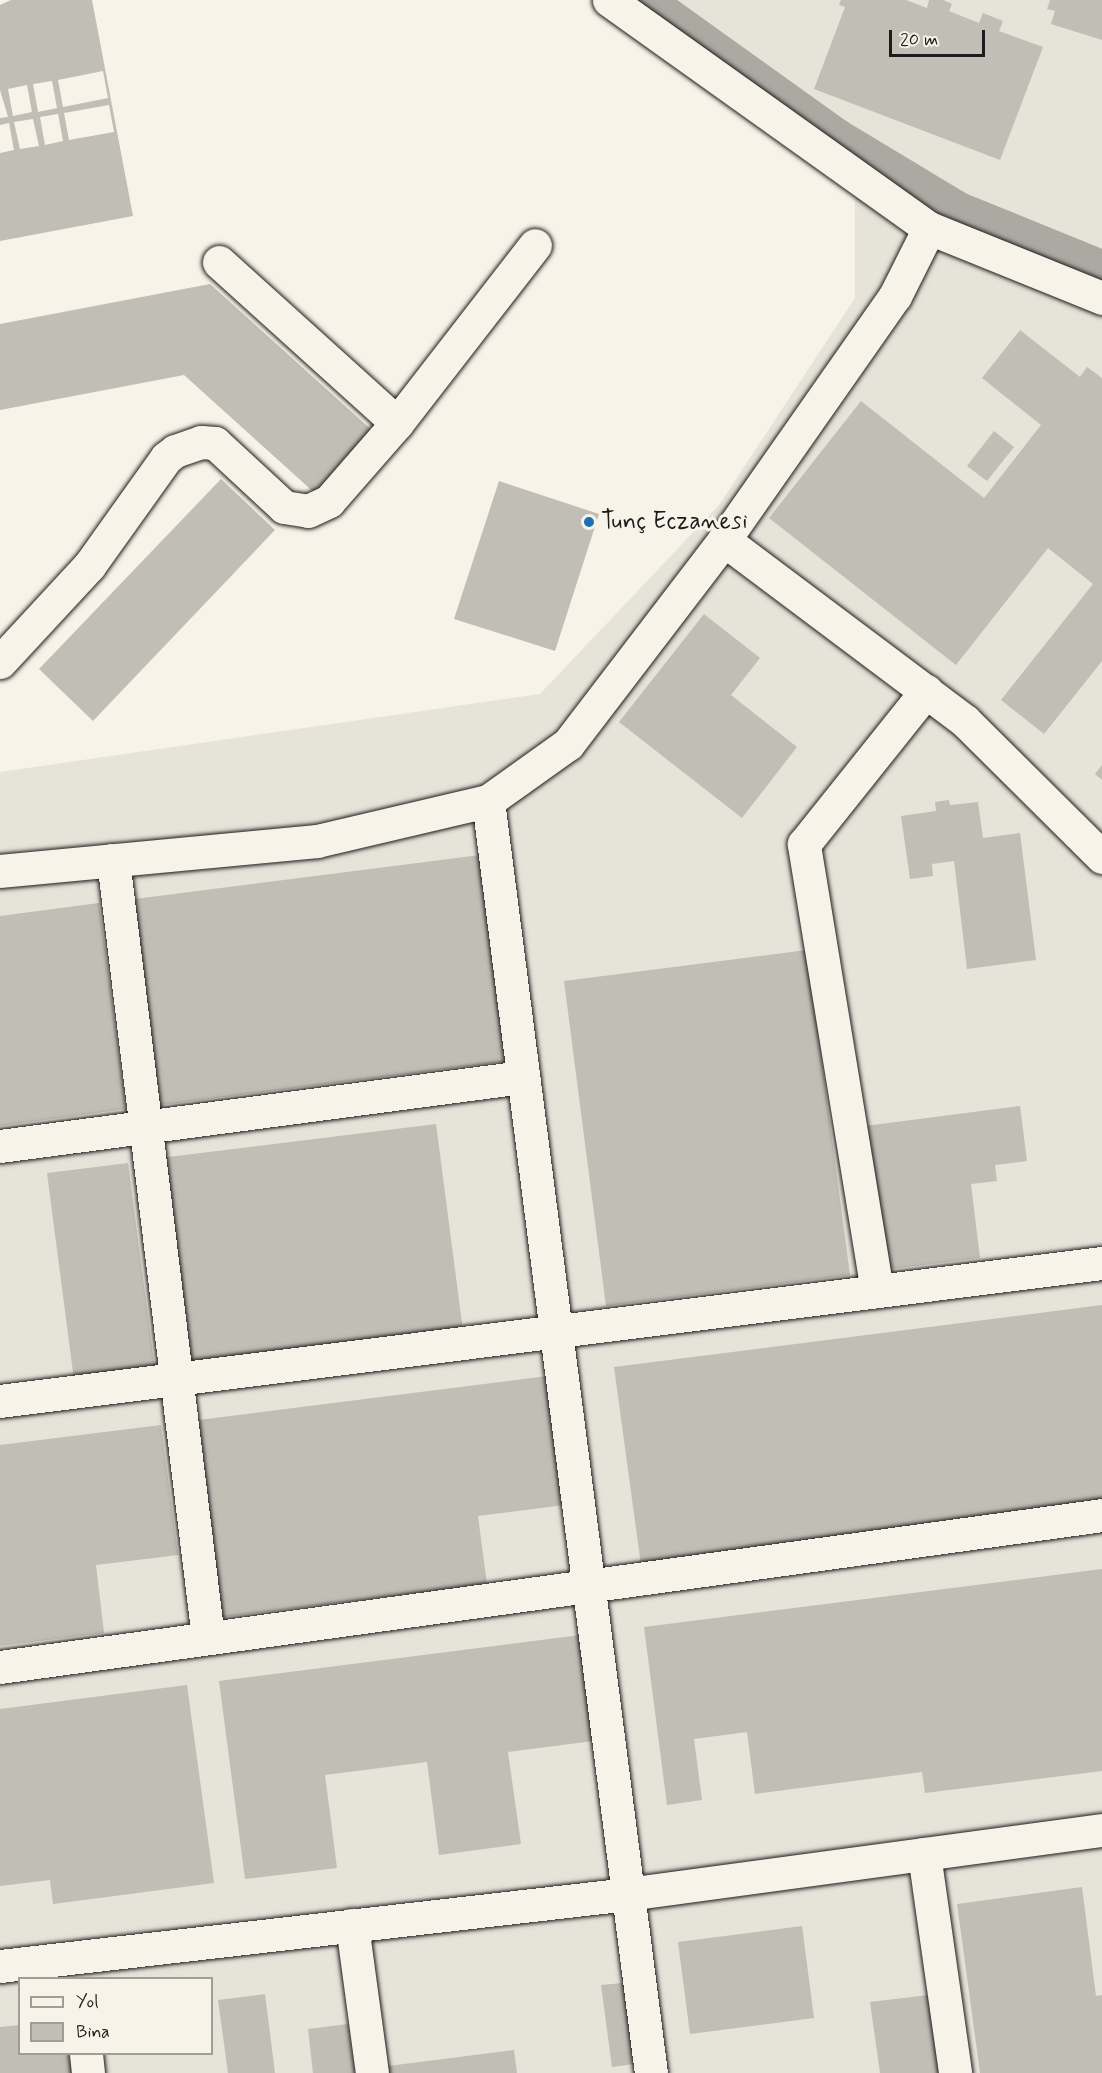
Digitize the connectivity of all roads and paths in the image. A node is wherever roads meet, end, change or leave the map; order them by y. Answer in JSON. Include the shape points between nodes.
{"nodes":[{"id":1,"x":609,"y":0,"type":"edge"},
{"id":2,"x":929,"y":228,"type":"junction"},
{"id":3,"x":535,"y":245,"type":"dead end"},
{"id":4,"x":219,"y":262,"type":"dead end"},
{"id":5,"x":1102,"y":298,"type":"edge"},
{"id":6,"x":397,"y":423,"type":"junction"},
{"id":7,"x":724,"y":540,"type":"junction"},
{"id":8,"x":0,"y":662,"type":"edge"},
{"id":9,"x":926,"y":691,"type":"junction"},
{"id":10,"x":488,"y":801,"type":"junction"},
{"id":11,"x":1102,"y":857,"type":"edge"},
{"id":12,"x":113,"y":860,"type":"junction"},
{"id":13,"x":0,"y":871,"type":"edge"},
{"id":14,"x":524,"y":1077,"type":"junction"},
{"id":15,"x":146,"y":1127,"type":"junction"},
{"id":16,"x":0,"y":1146,"type":"edge"},
{"id":17,"x":1102,"y":1263,"type":"edge"},
{"id":18,"x":878,"y":1291,"type":"junction"},
{"id":19,"x":556,"y":1331,"type":"junction"},
{"id":20,"x":176,"y":1379,"type":"junction"},
{"id":21,"x":0,"y":1401,"type":"edge"},
{"id":22,"x":1102,"y":1515,"type":"edge"},
{"id":23,"x":589,"y":1586,"type":"junction"},
{"id":24,"x":208,"y":1638,"type":"junction"},
{"id":25,"x":0,"y":1667,"type":"edge"},
{"id":26,"x":1102,"y":1830,"type":"edge"},
{"id":27,"x":924,"y":1854,"type":"junction"},
{"id":28,"x":628,"y":1894,"type":"junction"},
{"id":29,"x":352,"y":1925,"type":"junction"},
{"id":30,"x":0,"y":1966,"type":"edge"},
{"id":31,"x":77,"y":1968,"type":"edge"},
{"id":32,"x":86,"y":2055,"type":"edge"},
{"id":33,"x":88,"y":2073,"type":"edge"},
{"id":34,"x":372,"y":2073,"type":"edge"},
{"id":35,"x":651,"y":2073,"type":"edge"},
{"id":36,"x":955,"y":2073,"type":"edge"}],
"edges":[{"from":1,"to":2,"type":"street"},
{"from":2,"to":5,"type":"street"},
{"from":2,"to":7,"type":"street","via":[[896,296]]},
{"from":3,"to":6,"type":"street"},
{"from":4,"to":6,"type":"street"},
{"from":6,"to":8,"type":"street","via":[[329,501],[308,511],[284,507],[215,443],[201,442],[175,451],[166,458],[89,566]]},
{"from":7,"to":9,"type":"street"},
{"from":7,"to":10,"type":"street","via":[[568,744]]},
{"from":9,"to":11,"type":"street","via":[[965,721]]},
{"from":9,"to":18,"type":"street","via":[[804,844]]},
{"from":10,"to":12,"type":"street","via":[[317,841]]},
{"from":10,"to":14,"type":"street"},
{"from":12,"to":13,"type":"street"},
{"from":12,"to":15,"type":"street"},
{"from":14,"to":15,"type":"street"},
{"from":14,"to":19,"type":"street"},
{"from":15,"to":16,"type":"street"},
{"from":15,"to":20,"type":"street"},
{"from":17,"to":18,"type":"street"},
{"from":18,"to":19,"type":"street"},
{"from":19,"to":20,"type":"street"},
{"from":19,"to":23,"type":"street"},
{"from":20,"to":21,"type":"street"},
{"from":20,"to":24,"type":"street"},
{"from":22,"to":23,"type":"street"},
{"from":23,"to":24,"type":"street"},
{"from":23,"to":28,"type":"street"},
{"from":24,"to":25,"type":"street"},
{"from":26,"to":27,"type":"street"},
{"from":27,"to":28,"type":"street"},
{"from":27,"to":36,"type":"street"},
{"from":28,"to":29,"type":"street"},
{"from":28,"to":35,"type":"street"},
{"from":29,"to":31,"type":"street"},
{"from":29,"to":34,"type":"street"},
{"from":30,"to":31,"type":"street"},
{"from":32,"to":33,"type":"street"}]}
